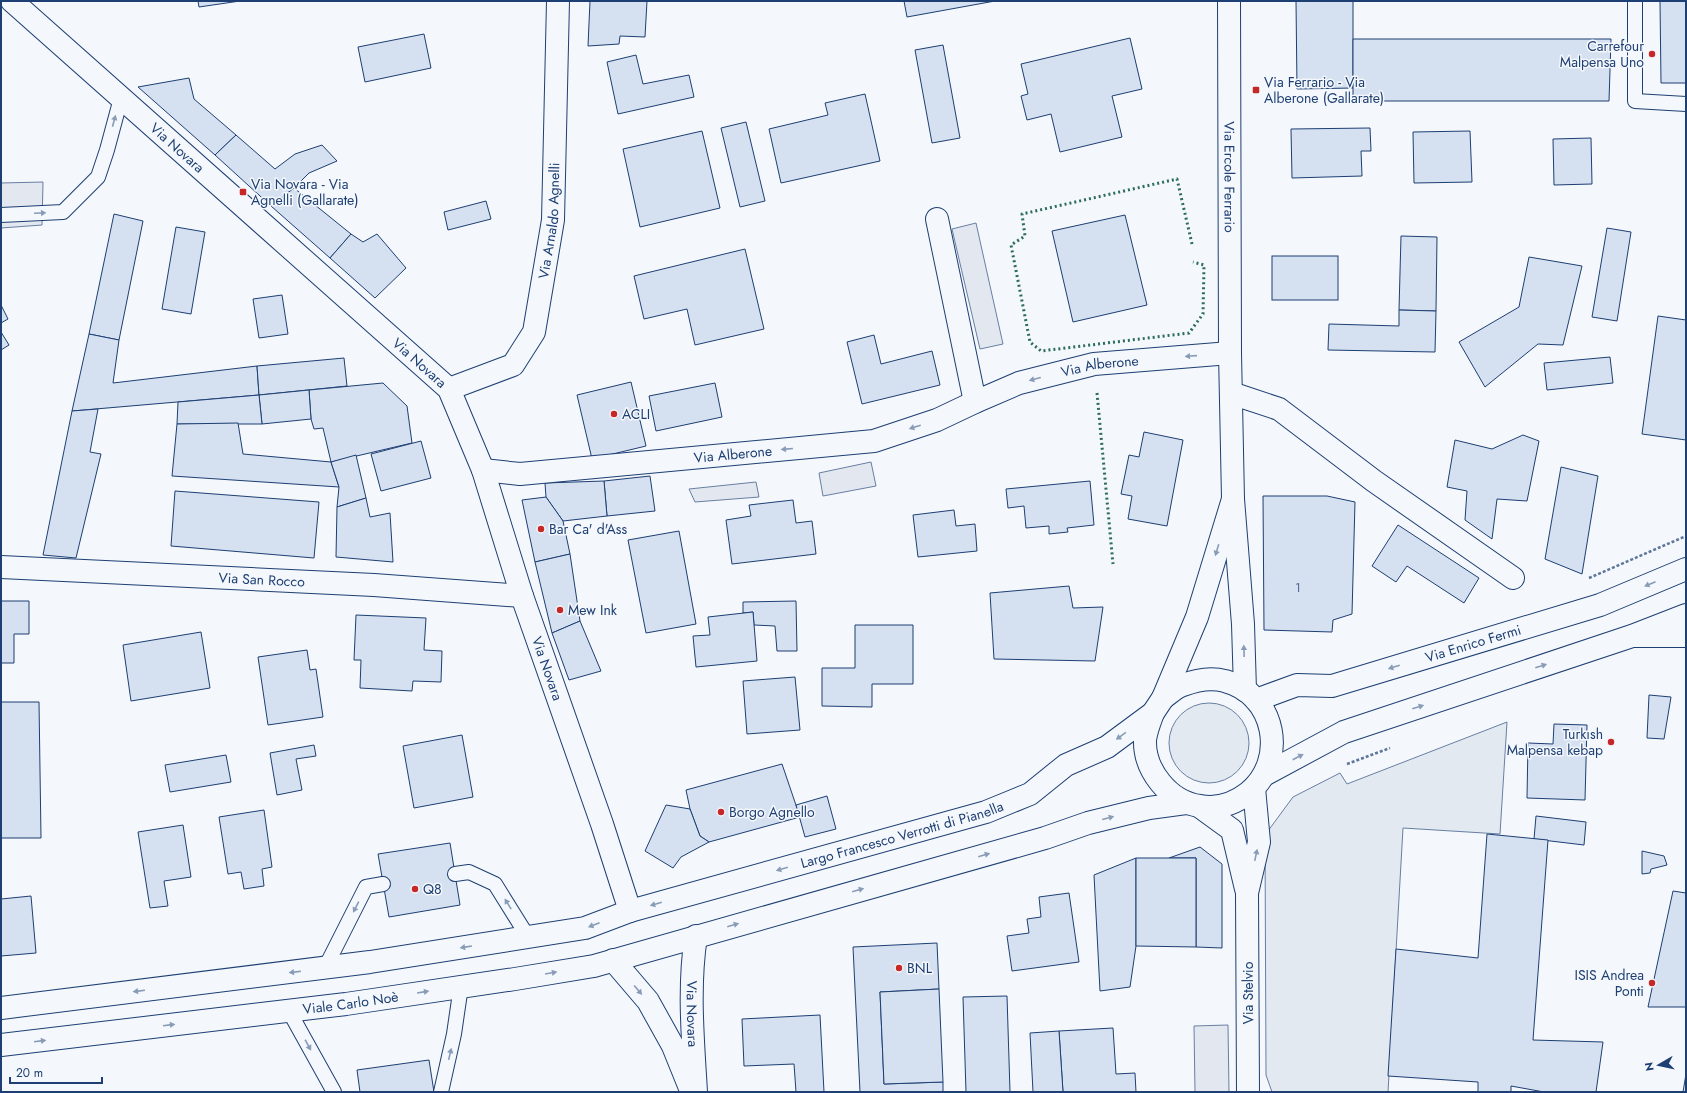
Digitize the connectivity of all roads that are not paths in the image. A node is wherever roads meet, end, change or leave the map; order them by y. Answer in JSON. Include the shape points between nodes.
{"nodes":[{"id":1,"x":12,"y":1,"type":"edge"},
{"id":2,"x":558,"y":1,"type":"edge"},
{"id":3,"x":1229,"y":1,"type":"edge"},
{"id":4,"x":1635,"y":1,"type":"edge"},
{"id":5,"x":121,"y":98,"type":"junction"},
{"id":6,"x":1686,"y":104,"type":"edge"},
{"id":7,"x":1,"y":215,"type":"edge"},
{"id":8,"x":937,"y":220,"type":"dead end"},
{"id":9,"x":1230,"y":353,"type":"junction"},
{"id":10,"x":449,"y":389,"type":"junction"},
{"id":11,"x":1231,"y":393,"type":"junction"},
{"id":12,"x":975,"y":402,"type":"junction"},
{"id":13,"x":483,"y":470,"type":"junction"},
{"id":14,"x":1233,"y":499,"type":"junction"},
{"id":15,"x":1,"y":567,"type":"edge"},
{"id":16,"x":1686,"y":569,"type":"edge"},
{"id":17,"x":1513,"y":578,"type":"dead end"},
{"id":18,"x":522,"y":596,"type":"junction"},
{"id":19,"x":1686,"y":615,"type":"edge"},
{"id":20,"x":1632,"y":636,"type":"junction"},
{"id":21,"x":1686,"y":636,"type":"edge"},
{"id":22,"x":1251,"y":695,"type":"junction"},
{"id":23,"x":1158,"y":706,"type":"junction"},
{"id":24,"x":1259,"y":782,"type":"junction"},
{"id":25,"x":1193,"y":805,"type":"junction"},
{"id":26,"x":455,"y":874,"type":"dead end"},
{"id":27,"x":383,"y":884,"type":"dead end"},
{"id":28,"x":1247,"y":893,"type":"junction"},
{"id":29,"x":630,"y":911,"type":"junction"},
{"id":30,"x":696,"y":936,"type":"junction"},
{"id":31,"x":528,"y":937,"type":"junction"},
{"id":32,"x":613,"y":960,"type":"junction"},
{"id":33,"x":325,"y":968,"type":"junction"},
{"id":34,"x":461,"y":986,"type":"junction"},
{"id":35,"x":1,"y":1008,"type":"edge"},
{"id":36,"x":289,"y":1011,"type":"junction"},
{"id":37,"x":1,"y":1045,"type":"edge"},
{"id":38,"x":334,"y":1092,"type":"edge"},
{"id":39,"x":441,"y":1092,"type":"edge"},
{"id":40,"x":691,"y":1092,"type":"edge"},
{"id":41,"x":696,"y":1092,"type":"edge"},
{"id":42,"x":1248,"y":1092,"type":"edge"}],
"edges":[{"from":1,"to":5,"type":"street","name":"Via Novara"},
{"from":2,"to":10,"type":"street","name":"Via Arnaldo Agnelli","via":[[553,220],[534,332],[513,365]]},
{"from":3,"to":9,"type":"street","name":"Via Ercole Ferrario"},
{"from":4,"to":6,"type":"lane","via":[[1635,101]]},
{"from":7,"to":5,"type":"lane","one_way":true,"via":[[63,212],[98,177]]},
{"from":5,"to":10,"type":"street","name":"Via Novara"},
{"from":8,"to":12,"type":"street"},
{"from":9,"to":11,"type":"street"},
{"from":9,"to":12,"type":"street","name":"Via Alberone","one_way":true,"via":[[1094,364],[1019,383]]},
{"from":10,"to":13,"type":"street","name":"Via Novara"},
{"from":11,"to":14,"type":"street"},
{"from":11,"to":17,"type":"street","via":[[1279,409],[1374,481]]},
{"from":12,"to":13,"type":"street","name":"Via Alberone","one_way":true,"via":[[937,420],[874,441],[520,474]]},
{"from":13,"to":18,"type":"street","name":"Via Novara"},
{"from":22,"to":14,"type":"street","one_way":true},
{"from":14,"to":23,"type":"street","one_way":true,"via":[[1197,617]]},
{"from":15,"to":18,"type":"street","name":"Via San Rocco","via":[[374,585]]},
{"from":16,"to":22,"type":"street","name":"Via Enrico Fermi","one_way":true,"via":[[1600,605],[1332,686],[1297,685]]},
{"from":18,"to":29,"type":"street","name":"Via Novara"},
{"from":19,"to":20,"type":"street"},
{"from":20,"to":21,"type":"street"},
{"from":24,"to":20,"type":"street","one_way":true,"via":[[1344,732]]},
{"from":22,"to":23,"type":"street","name":"Largo Francesco Verrotti di Pianella","via":[[1225,681],[1203,679],[1181,685]]},
{"from":22,"to":24,"type":"street","via":[[1267,717],[1272,736],[1272,756]]},
{"from":23,"to":25,"type":"street","via":[[1145,739],[1149,766],[1164,788]]},
{"from":23,"to":29,"type":"street","name":"Largo Francesco Verrotti di Pianella","one_way":true,"via":[[1107,747],[1066,765],[1030,794],[986,812]]},
{"from":24,"to":25,"type":"street","via":[[1243,797],[1229,804],[1215,807]]},
{"from":28,"to":24,"type":"street","name":"Via Stelvio","one_way":true,"via":[[1258,842]]},
{"from":25,"to":28,"type":"street","name":"Via Stelvio","via":[[1232,830]]},
{"from":30,"to":25,"type":"street","one_way":true,"via":[[1045,838],[1088,823],[1149,808]]},
{"from":31,"to":26,"type":"lane","one_way":true,"via":[[496,884],[469,872]]},
{"from":27,"to":33,"type":"lane","one_way":true,"via":[[366,887]]},
{"from":28,"to":42,"type":"street","name":"Via Stelvio"},
{"from":29,"to":31,"type":"street","one_way":true,"via":[[585,928]]},
{"from":30,"to":32,"type":"street","name":"Viale Carlo Noè"},
{"from":30,"to":41,"type":"street","name":"Via Novara","via":[[690,993]]},
{"from":31,"to":33,"type":"street","one_way":true},
{"from":34,"to":32,"type":"street","name":"Viale Carlo Noè","one_way":true,"via":[[594,966]]},
{"from":32,"to":40,"type":"street","name":"Via Novara","one_way":true,"via":[[648,1001],[673,1046]]},
{"from":33,"to":35,"type":"street","one_way":true},
{"from":36,"to":34,"type":"street","name":"Viale Carlo Noè","one_way":true},
{"from":39,"to":34,"type":"lane","one_way":true,"via":[[454,1034]]},
{"from":37,"to":36,"type":"street","name":"Viale Carlo Noè","one_way":true},
{"from":36,"to":38,"type":"lane","one_way":true}]}
